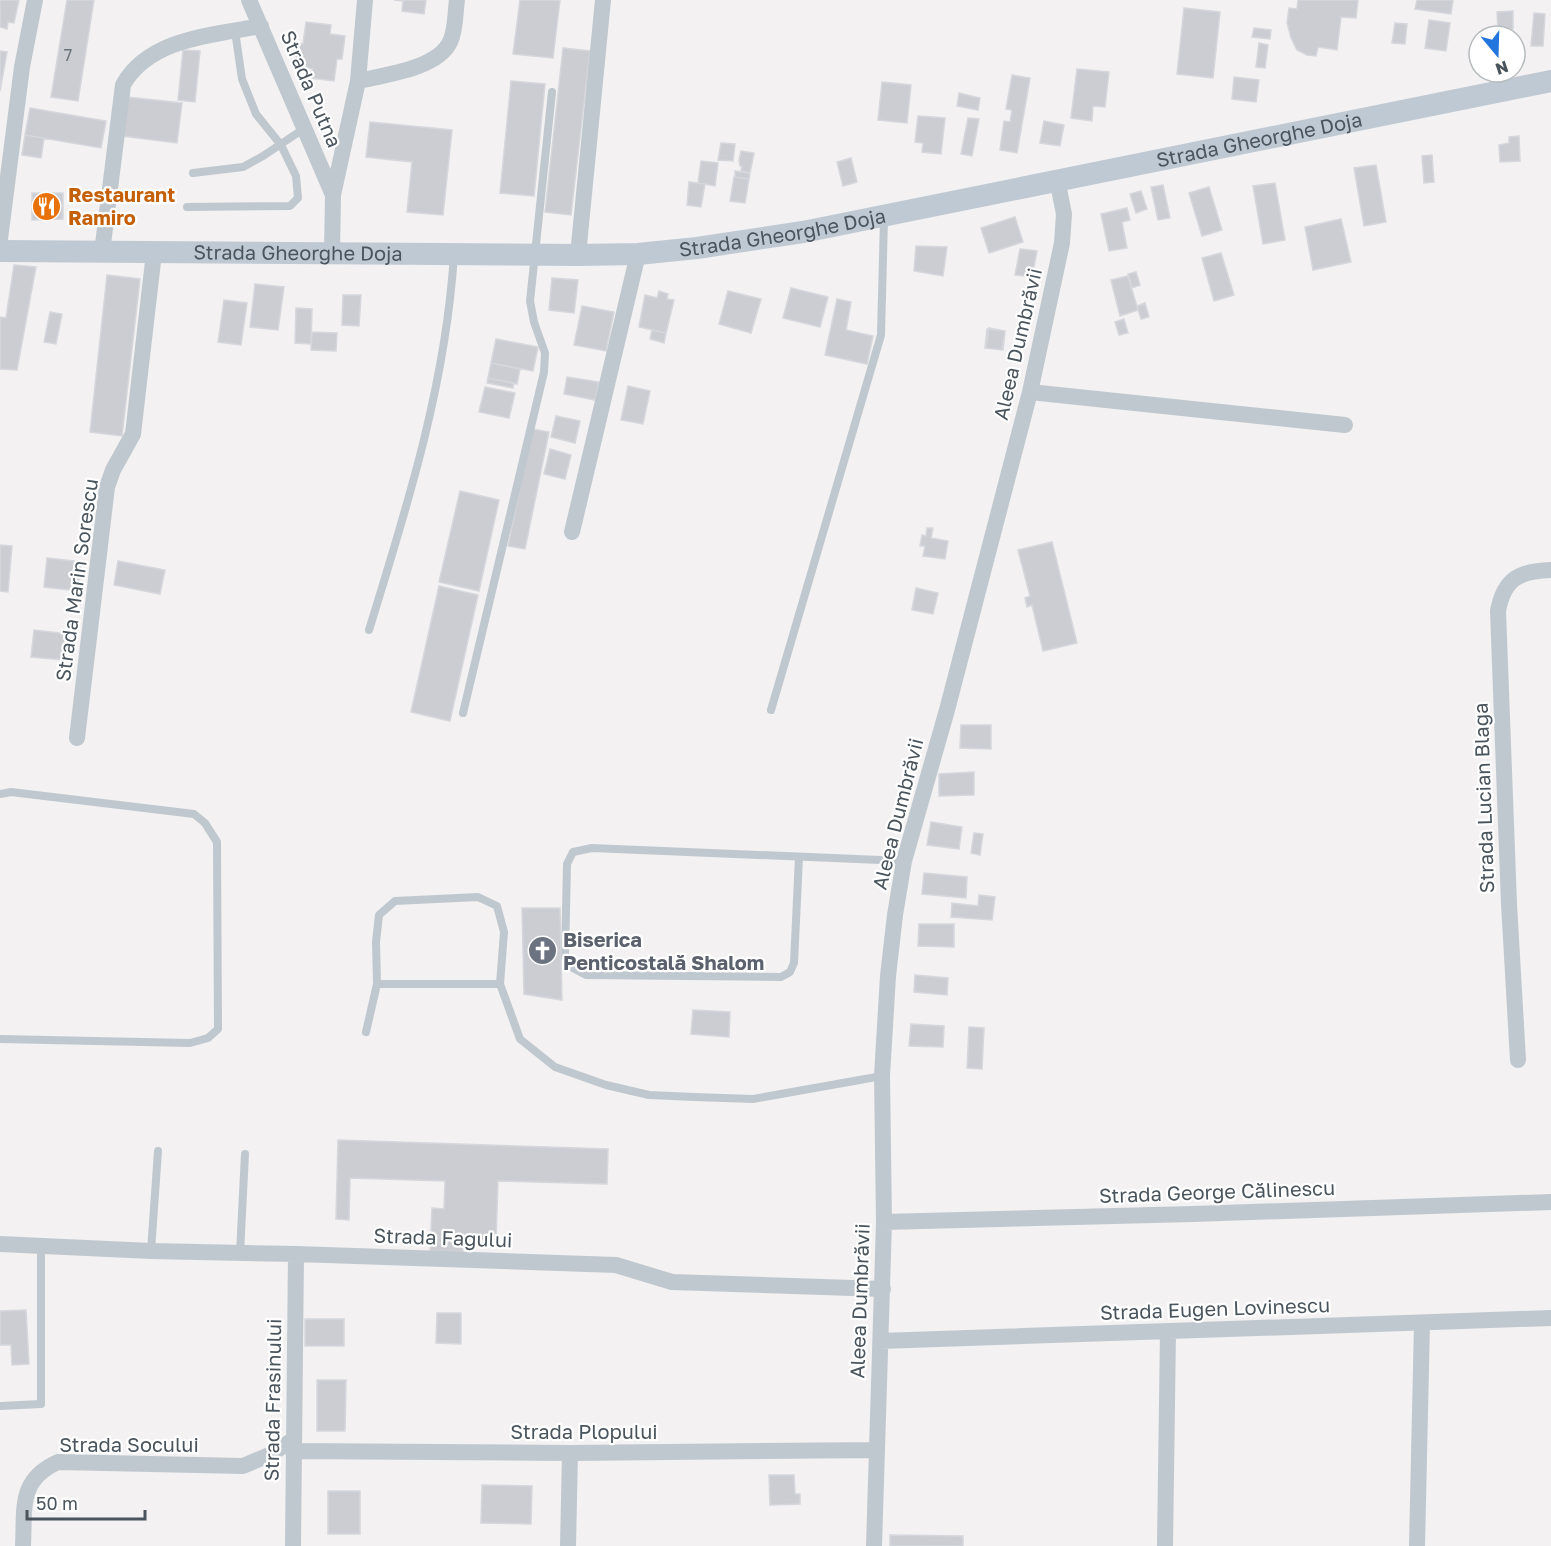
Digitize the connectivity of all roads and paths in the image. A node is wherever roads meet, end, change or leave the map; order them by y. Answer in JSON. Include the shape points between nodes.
{"nodes":[{"id":1,"x":35,"y":0,"type":"edge"},
{"id":2,"x":249,"y":0,"type":"edge"},
{"id":3,"x":365,"y":0,"type":"edge"},
{"id":4,"x":457,"y":0,"type":"edge"},
{"id":5,"x":603,"y":0,"type":"edge"},
{"id":6,"x":261,"y":26,"type":"junction"},
{"id":7,"x":235,"y":31,"type":"junction"},
{"id":8,"x":358,"y":81,"type":"junction"},
{"id":9,"x":1551,"y":81,"type":"edge"},
{"id":10,"x":552,"y":92,"type":"dead end"},
{"id":11,"x":306,"y":128,"type":"junction"},
{"id":12,"x":281,"y":145,"type":"junction"},
{"id":13,"x":193,"y":173,"type":"dead end"},
{"id":14,"x":1058,"y":179,"type":"junction"},
{"id":15,"x":333,"y":195,"type":"junction"},
{"id":16,"x":187,"y":207,"type":"dead end"},
{"id":17,"x":884,"y":215,"type":"junction"},
{"id":18,"x":0,"y":239,"type":"edge"},
{"id":19,"x":0,"y":251,"type":"edge"},
{"id":20,"x":102,"y":252,"type":"junction"},
{"id":21,"x":154,"y":253,"type":"junction"},
{"id":22,"x":332,"y":254,"type":"junction"},
{"id":23,"x":454,"y":254,"type":"junction"},
{"id":24,"x":534,"y":254,"type":"junction"},
{"id":25,"x":638,"y":254,"type":"junction"},
{"id":26,"x":578,"y":255,"type":"junction"},
{"id":27,"x":1030,"y":392,"type":"junction"},
{"id":28,"x":1345,"y":425,"type":"dead end"},
{"id":29,"x":572,"y":532,"type":"dead end"},
{"id":30,"x":1551,"y":570,"type":"edge"},
{"id":31,"x":369,"y":630,"type":"dead end"},
{"id":32,"x":771,"y":710,"type":"dead end"},
{"id":33,"x":463,"y":713,"type":"dead end"},
{"id":34,"x":77,"y":738,"type":"dead end"},
{"id":35,"x":0,"y":794,"type":"edge"},
{"id":36,"x":799,"y":857,"type":"junction"},
{"id":37,"x":903,"y":861,"type":"junction"},
{"id":38,"x":377,"y":984,"type":"junction"},
{"id":39,"x":500,"y":984,"type":"junction"},
{"id":40,"x":366,"y":1032,"type":"dead end"},
{"id":41,"x":0,"y":1039,"type":"edge"},
{"id":42,"x":1518,"y":1060,"type":"dead end"},
{"id":43,"x":882,"y":1076,"type":"junction"},
{"id":44,"x":158,"y":1151,"type":"dead end"},
{"id":45,"x":245,"y":1154,"type":"dead end"},
{"id":46,"x":1551,"y":1202,"type":"edge"},
{"id":47,"x":884,"y":1222,"type":"junction"},
{"id":48,"x":0,"y":1244,"type":"edge"},
{"id":49,"x":41,"y":1245,"type":"junction"},
{"id":50,"x":151,"y":1251,"type":"junction"},
{"id":51,"x":240,"y":1253,"type":"junction"},
{"id":52,"x":296,"y":1254,"type":"junction"},
{"id":53,"x":883,"y":1289,"type":"junction"},
{"id":54,"x":1551,"y":1318,"type":"edge"},
{"id":55,"x":1422,"y":1323,"type":"junction"},
{"id":56,"x":1168,"y":1332,"type":"junction"},
{"id":57,"x":881,"y":1341,"type":"junction"},
{"id":58,"x":0,"y":1406,"type":"edge"},
{"id":59,"x":293,"y":1446,"type":"junction"},
{"id":60,"x":876,"y":1450,"type":"junction"},
{"id":61,"x":570,"y":1454,"type":"junction"},
{"id":62,"x":23,"y":1546,"type":"edge"},
{"id":63,"x":293,"y":1546,"type":"edge"},
{"id":64,"x":568,"y":1546,"type":"edge"},
{"id":65,"x":874,"y":1546,"type":"edge"},
{"id":66,"x":1165,"y":1546,"type":"edge"},
{"id":67,"x":1417,"y":1546,"type":"edge"}],
"edges":[{"from":1,"to":18,"type":"street","via":[[22,67]]},
{"from":2,"to":6,"type":"street","name":"Strada Putna"},
{"from":3,"to":8,"type":"street","name":"Strada Putna"},
{"from":4,"to":8,"type":"street","via":[[452,40],[445,50],[424,63]]},
{"from":5,"to":26,"type":"street"},
{"from":6,"to":7,"type":"street"},
{"from":6,"to":11,"type":"street","name":"Strada Putna"},
{"from":7,"to":12,"type":"lane","via":[[242,79],[256,114]]},
{"from":7,"to":20,"type":"street","via":[[179,42],[131,70],[123,85]]},
{"from":8,"to":15,"type":"street","name":"Strada Putna"},
{"from":9,"to":14,"type":"main road","name":"Strada Gheorghe Doja"},
{"from":10,"to":24,"type":"lane"},
{"from":11,"to":12,"type":"lane"},
{"from":11,"to":15,"type":"street","name":"Strada Putna"},
{"from":12,"to":13,"type":"lane","via":[[243,167]]},
{"from":12,"to":16,"type":"lane","via":[[298,186],[298,198],[290,206]]},
{"from":14,"to":17,"type":"main road","name":"Strada Gheorghe Doja"},
{"from":14,"to":27,"type":"street","name":"Aleea Dumbrăvii","via":[[1064,214],[1062,243]]},
{"from":15,"to":22,"type":"street","name":"Strada Putna"},
{"from":17,"to":25,"type":"main road","name":"Strada Gheorghe Doja","via":[[802,232]]},
{"from":17,"to":32,"type":"lane","via":[[881,335]]},
{"from":19,"to":20,"type":"main road","name":"Strada Gheorghe Doja"},
{"from":20,"to":21,"type":"main road","name":"Strada Gheorghe Doja"},
{"from":21,"to":22,"type":"main road","name":"Strada Gheorghe Doja"},
{"from":21,"to":34,"type":"street","name":"Strada Marin Sorescu","via":[[133,434],[107,487]]},
{"from":22,"to":23,"type":"main road","name":"Strada Gheorghe Doja"},
{"from":23,"to":24,"type":"main road","name":"Strada Gheorghe Doja"},
{"from":23,"to":31,"type":"lane","via":[[441,369],[413,488]]},
{"from":24,"to":26,"type":"main road","name":"Strada Gheorghe Doja"},
{"from":24,"to":33,"type":"lane","via":[[530,301],[545,352],[544,372]]},
{"from":25,"to":26,"type":"main road","name":"Strada Gheorghe Doja"},
{"from":25,"to":29,"type":"street"},
{"from":27,"to":28,"type":"street"},
{"from":27,"to":37,"type":"street","name":"Aleea Dumbrăvii","via":[[947,710]]},
{"from":30,"to":42,"type":"street","name":"Strada Lucian Blaga","via":[[1523,574],[1510,581],[1501,593],[1498,610]]},
{"from":35,"to":41,"type":"lane","via":[[11,792],[194,814],[206,823],[217,843],[218,1029],[208,1038],[190,1043]]},
{"from":36,"to":36,"type":"lane","via":[[592,848],[573,852],[567,864],[565,957],[570,968],[586,975],[781,977],[790,972],[794,963]]},
{"from":36,"to":37,"type":"lane"},
{"from":37,"to":43,"type":"street","name":"Aleea Dumbrăvii","via":[[888,976]]},
{"from":38,"to":39,"type":"lane"},
{"from":38,"to":39,"type":"lane","via":[[379,915],[396,901],[478,897],[497,906],[504,932]]},
{"from":38,"to":40,"type":"lane"},
{"from":39,"to":43,"type":"lane","via":[[520,1039],[555,1067],[606,1085],[649,1095],[753,1099]]},
{"from":43,"to":47,"type":"street","name":"Aleea Dumbrăvii"},
{"from":44,"to":50,"type":"lane"},
{"from":45,"to":51,"type":"lane"},
{"from":46,"to":47,"type":"street","name":"Strada George Călinescu"},
{"from":47,"to":53,"type":"street","name":"Aleea Dumbrăvii"},
{"from":48,"to":49,"type":"street","name":"Strada Fagului"},
{"from":49,"to":50,"type":"street","name":"Strada Fagului"},
{"from":49,"to":58,"type":"lane","via":[[41,1404]]},
{"from":50,"to":51,"type":"street","name":"Strada Fagului"},
{"from":51,"to":52,"type":"street","name":"Strada Fagului"},
{"from":52,"to":53,"type":"street","name":"Strada Fagului","via":[[616,1265],[672,1282]]},
{"from":52,"to":59,"type":"street","name":"Strada Frasinului"},
{"from":53,"to":57,"type":"street","name":"Aleea Dumbrăvii"},
{"from":54,"to":55,"type":"street","name":"Strada Eugen Lovinescu"},
{"from":55,"to":56,"type":"street","name":"Strada Eugen Lovinescu"},
{"from":55,"to":67,"type":"street"},
{"from":56,"to":57,"type":"street","name":"Strada Eugen Lovinescu"},
{"from":56,"to":66,"type":"street"},
{"from":57,"to":60,"type":"street","name":"Aleea Dumbrăvii"},
{"from":59,"to":61,"type":"street","name":"Strada Plopului"},
{"from":59,"to":62,"type":"street","name":"Strada Socului","via":[[243,1466],[58,1462],[33,1479],[26,1495]]},
{"from":59,"to":63,"type":"street","name":"Strada Frasinului"},
{"from":60,"to":61,"type":"street","name":"Strada Plopului"},
{"from":60,"to":65,"type":"street","name":"Aleea Dumbrăvii"},
{"from":61,"to":64,"type":"street"}]}
